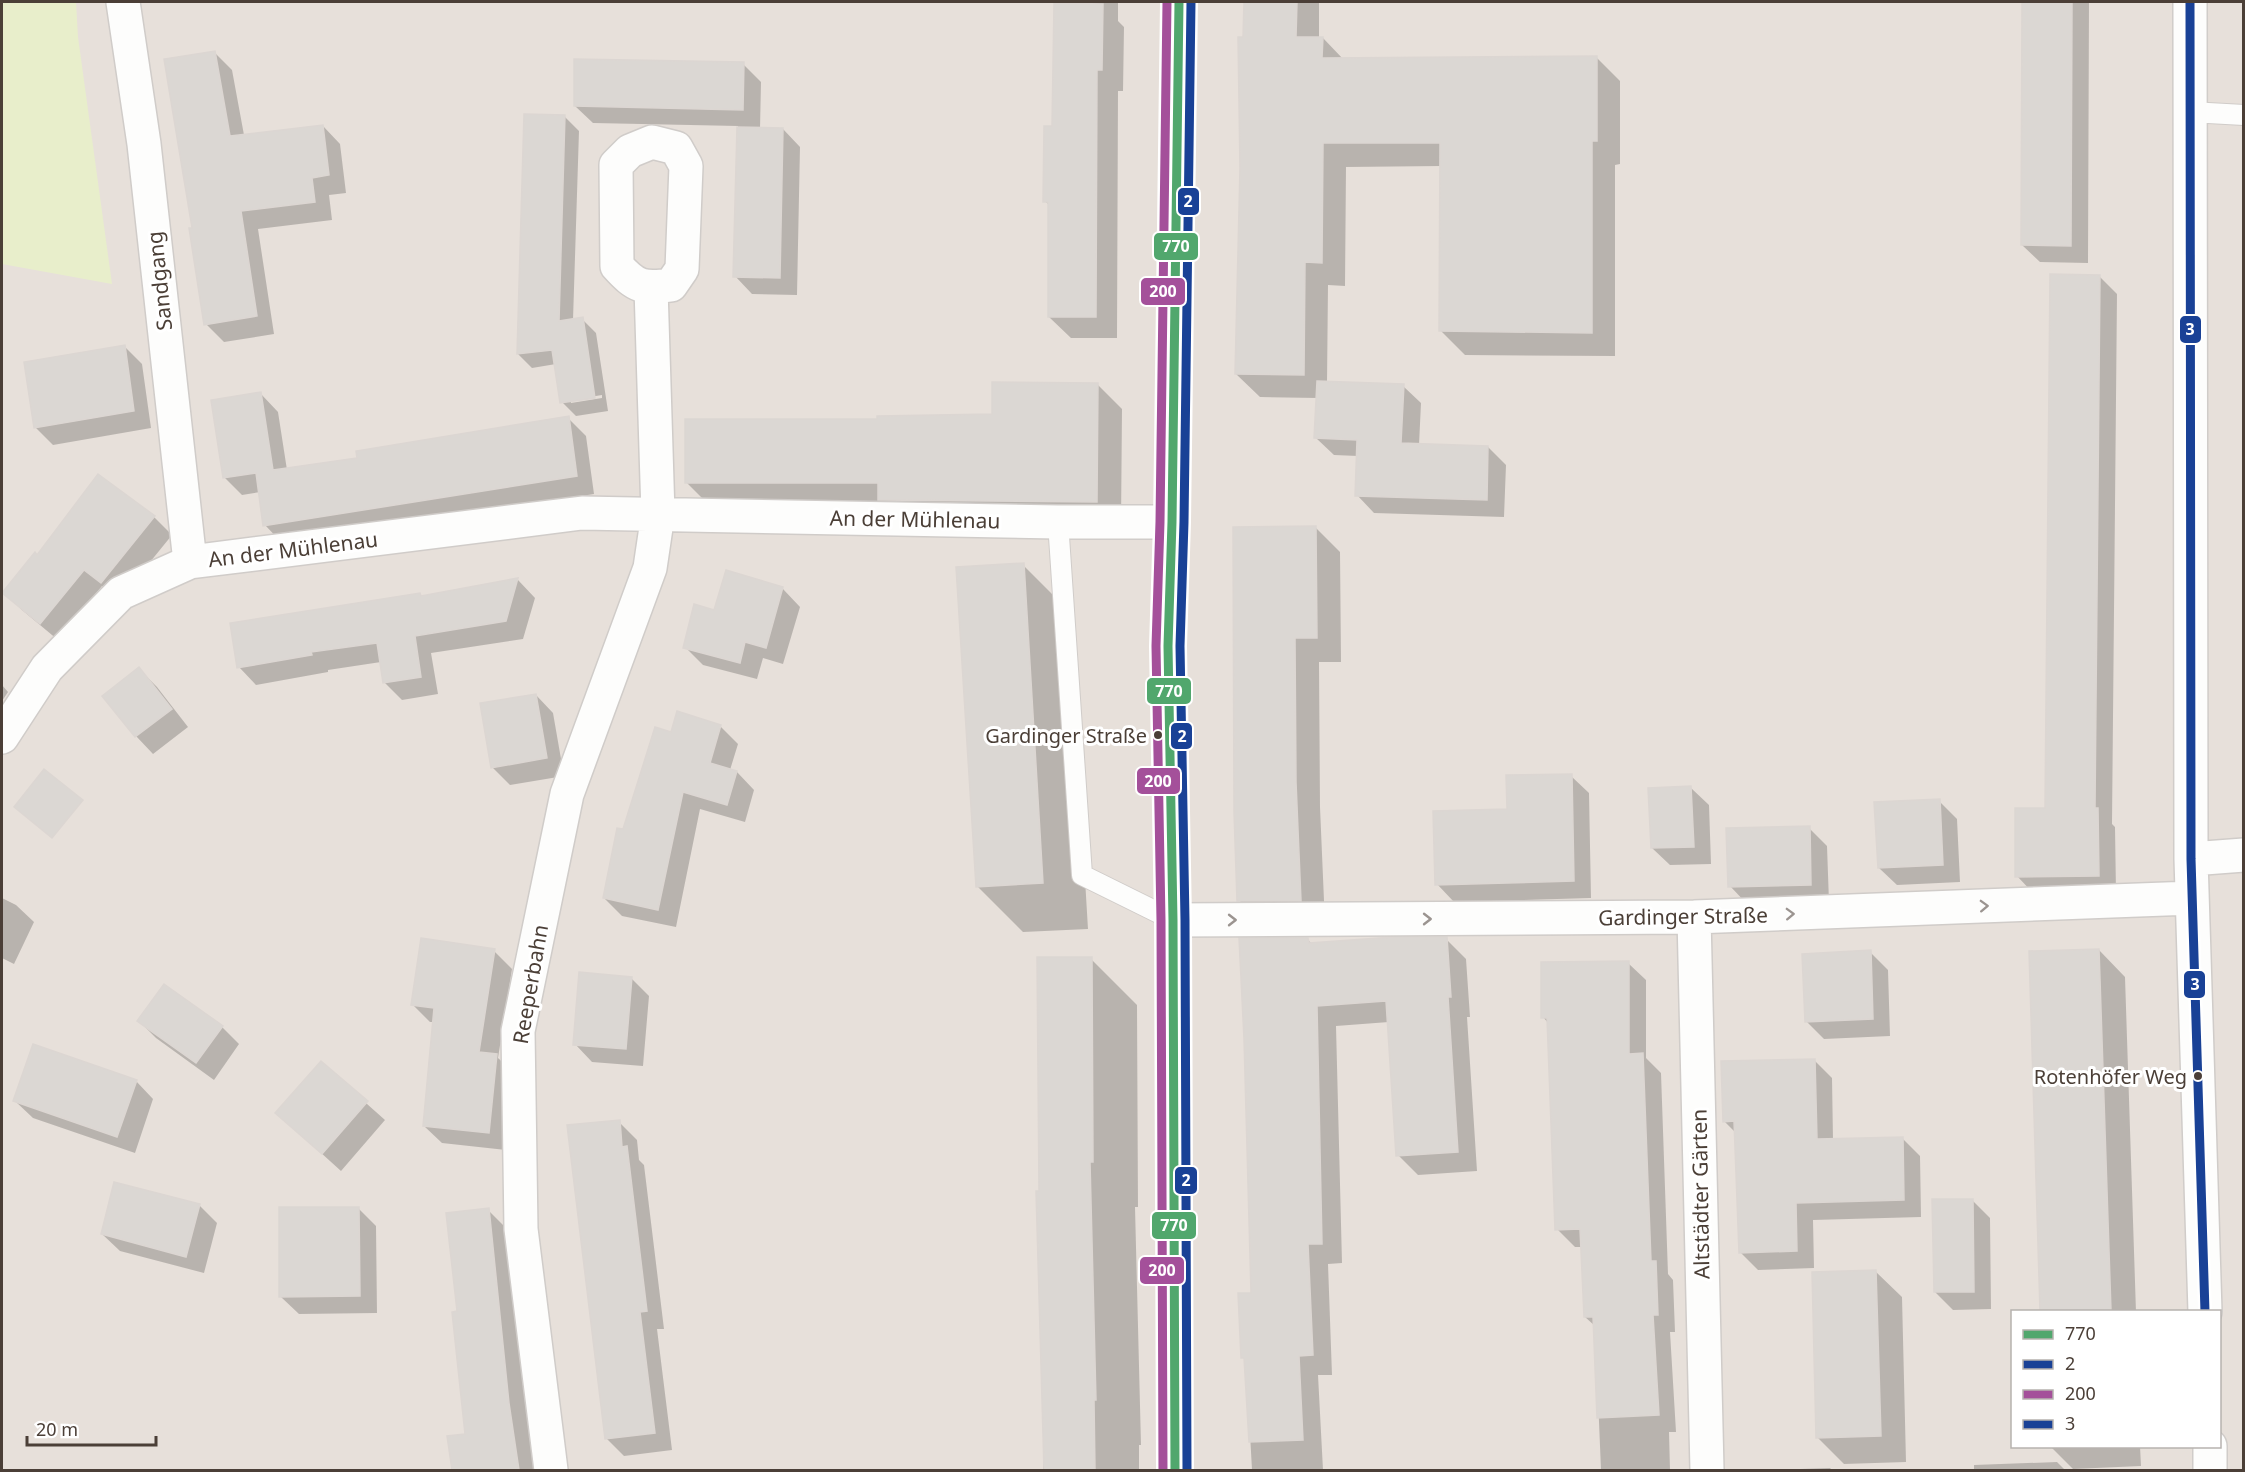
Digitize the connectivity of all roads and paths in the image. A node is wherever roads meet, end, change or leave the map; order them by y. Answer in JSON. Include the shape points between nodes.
{"nodes":[{"id":1,"x":123,"y":2,"type":"edge"},
{"id":2,"x":1179,"y":2,"type":"edge"},
{"id":3,"x":2190,"y":2,"type":"edge"},
{"id":4,"x":2190,"y":112,"type":"junction"},
{"id":5,"x":2244,"y":115,"type":"edge"},
{"id":6,"x":651,"y":288,"type":"dead end"},
{"id":7,"x":658,"y":514,"type":"junction"},
{"id":8,"x":1058,"y":522,"type":"junction"},
{"id":9,"x":1173,"y":522,"type":"junction"},
{"id":10,"x":190,"y":562,"type":"junction"},
{"id":11,"x":2,"y":737,"type":"edge"},
{"id":12,"x":2244,"y":855,"type":"edge"},
{"id":13,"x":2191,"y":859,"type":"junction"},
{"id":14,"x":2192,"y":898,"type":"junction"},
{"id":15,"x":1694,"y":917,"type":"junction"},
{"id":16,"x":1173,"y":920,"type":"junction"},
{"id":17,"x":2205,"y":1310,"type":"edge"},
{"id":18,"x":2210,"y":1448,"type":"edge"},
{"id":19,"x":551,"y":1470,"type":"edge"},
{"id":20,"x":1175,"y":1470,"type":"edge"},
{"id":21,"x":1707,"y":1470,"type":"edge"},
{"id":22,"x":2210,"y":1470,"type":"edge"}],
"edges":[{"from":1,"to":10,"type":"street","name":"Sandgang","via":[[144,144]]},
{"from":2,"to":9,"type":"main road"},
{"from":3,"to":4,"type":"street"},
{"from":4,"to":5,"type":"lane"},
{"from":4,"to":13,"type":"street"},
{"from":6,"to":7,"type":"street"},
{"from":7,"to":8,"type":"street","name":"An der Mühlenau"},
{"from":7,"to":10,"type":"street","name":"An der Mühlenau","via":[[582,513]]},
{"from":7,"to":19,"type":"street","name":"Reeperbahn","via":[[650,568],[567,794],[518,1031],[521,1228]]},
{"from":8,"to":9,"type":"street","name":"An der Mühlenau"},
{"from":8,"to":16,"type":"lane","via":[[1082,875]]},
{"from":9,"to":16,"type":"main road","via":[[1168,646]]},
{"from":10,"to":11,"type":"street","name":"An der Mühlenau","via":[[121,593],[47,668]]},
{"from":12,"to":13,"type":"street"},
{"from":13,"to":14,"type":"street"},
{"from":15,"to":14,"type":"street","name":"Gardinger Straße","one_way":true},
{"from":14,"to":17,"type":"street"},
{"from":16,"to":15,"type":"street","name":"Gardinger Straße","one_way":true},
{"from":15,"to":21,"type":"street","name":"Altstädter Gärten"},
{"from":16,"to":20,"type":"main road"},
{"from":18,"to":22,"type":"street"}]}
